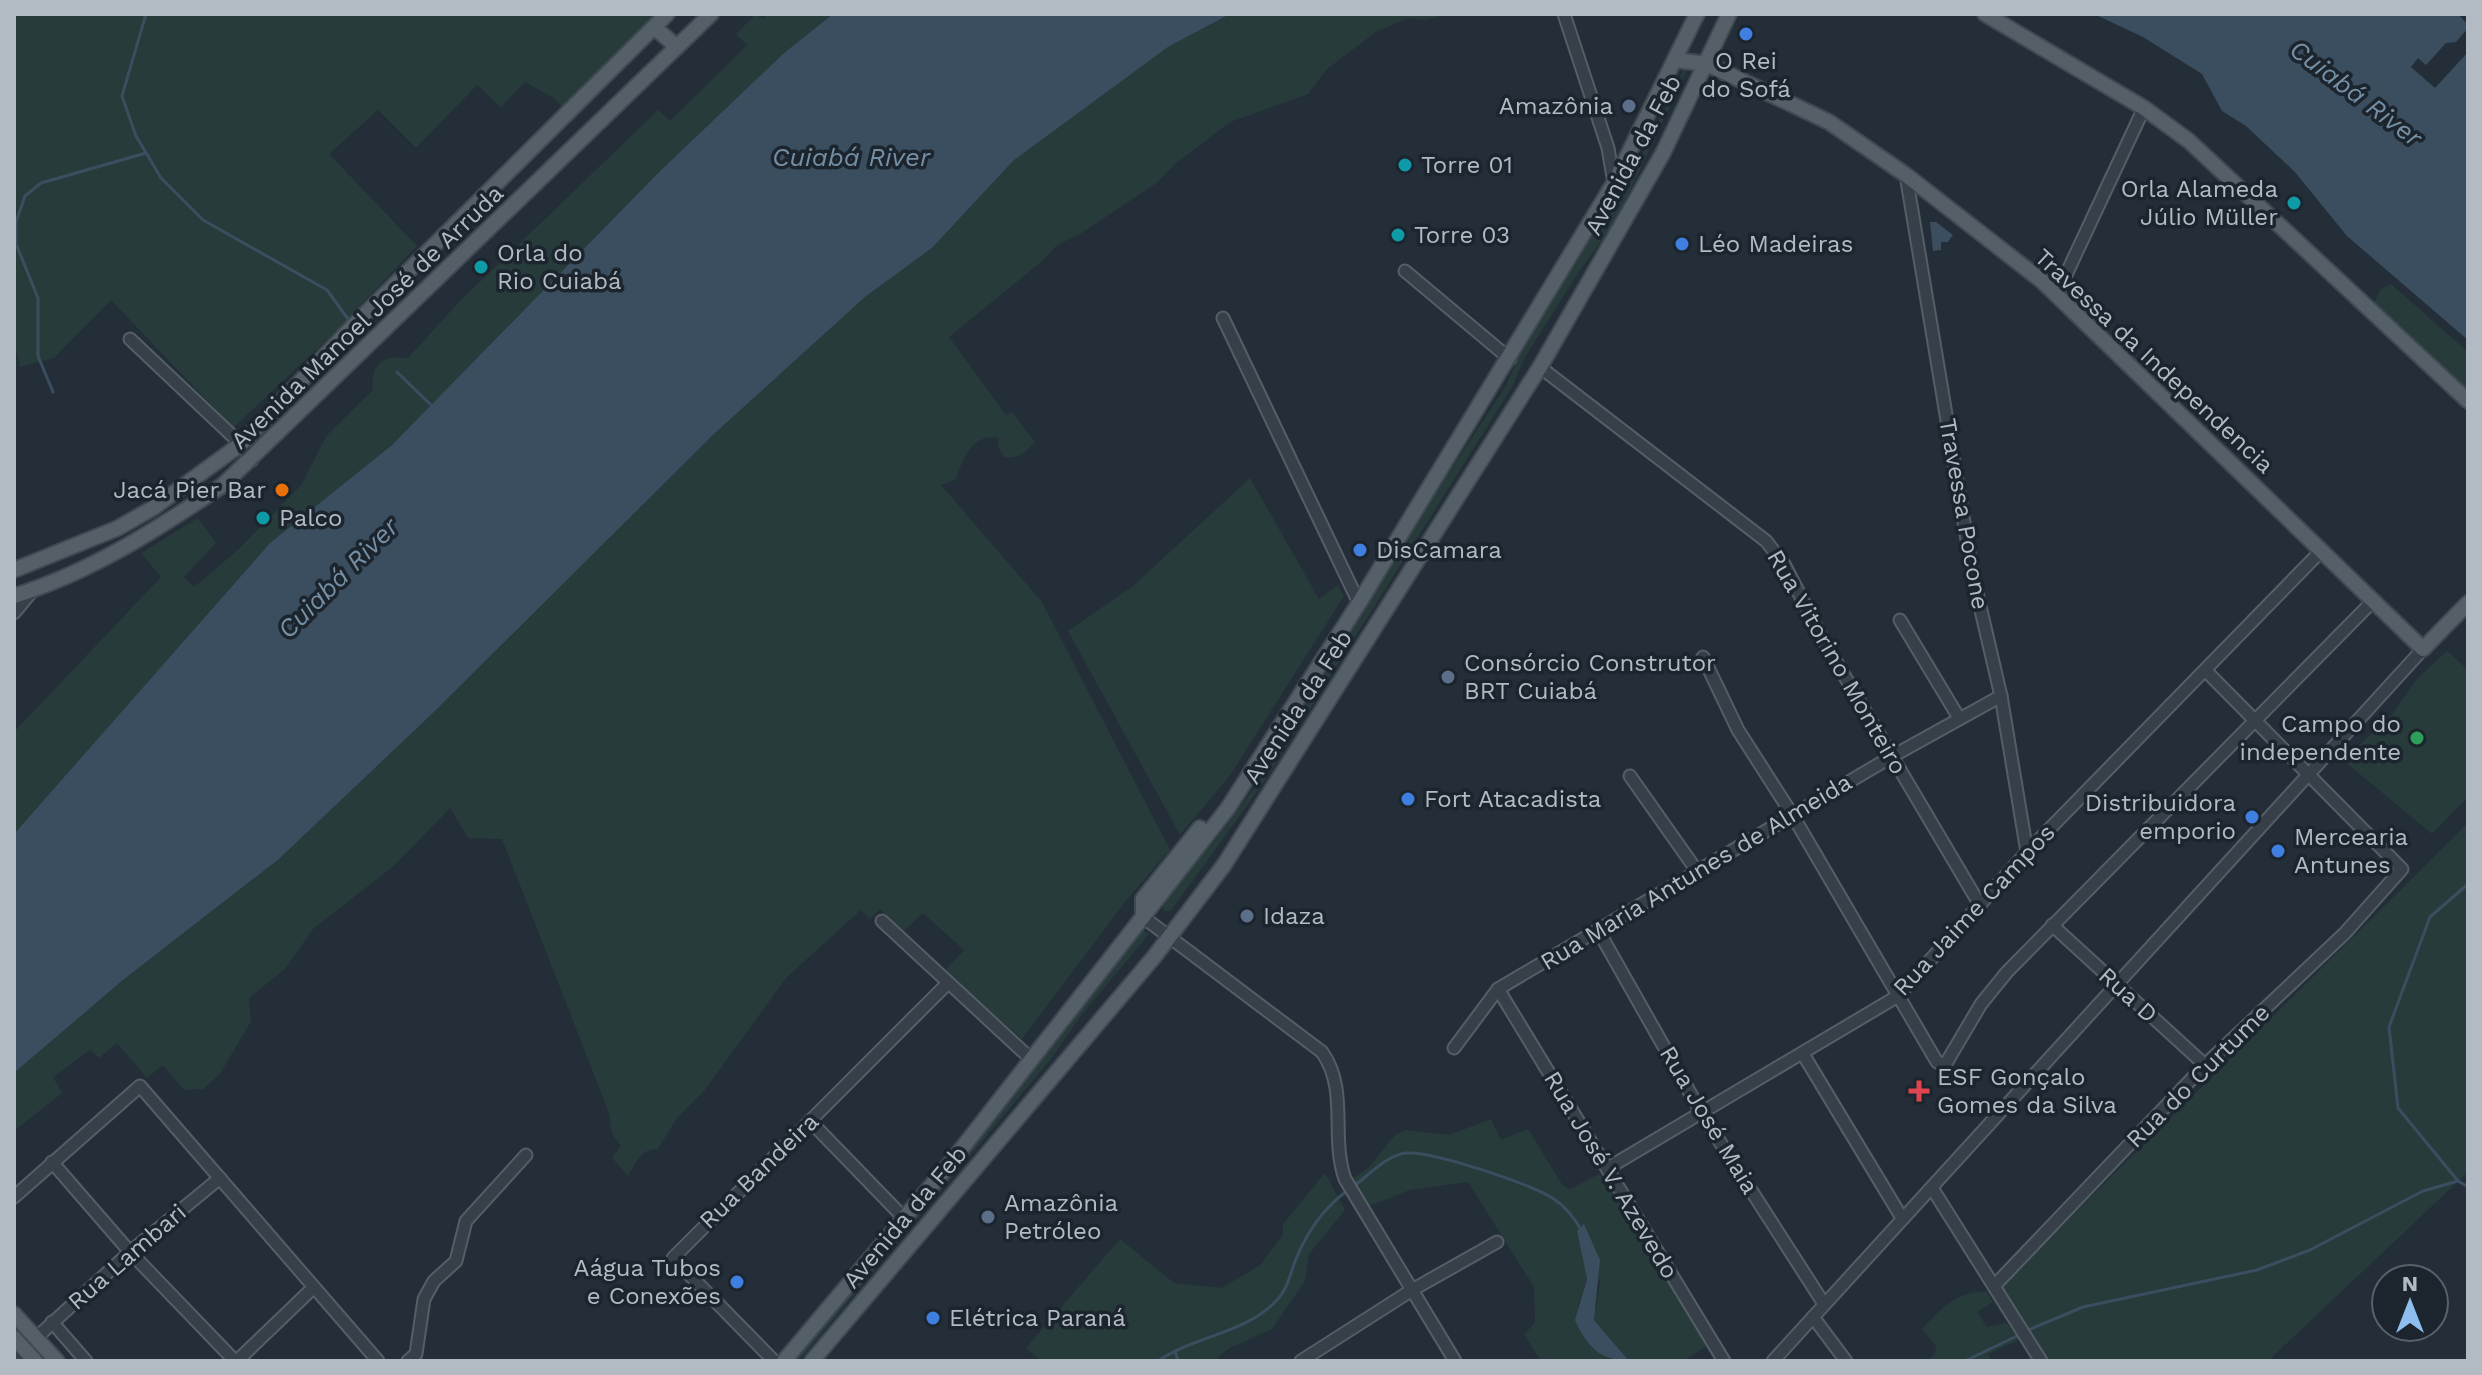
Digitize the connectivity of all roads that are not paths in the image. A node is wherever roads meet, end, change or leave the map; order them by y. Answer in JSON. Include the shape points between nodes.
{"nodes":[{"id":1,"x":667,"y":14,"type":"edge"},
{"id":2,"x":711,"y":14,"type":"edge"},
{"id":3,"x":1564,"y":14,"type":"edge"},
{"id":4,"x":1697,"y":14,"type":"edge"},
{"id":5,"x":1729,"y":14,"type":"edge"},
{"id":6,"x":1985,"y":14,"type":"edge"},
{"id":7,"x":654,"y":27,"type":"junction"},
{"id":8,"x":677,"y":47,"type":"junction"},
{"id":9,"x":1676,"y":60,"type":"junction"},
{"id":10,"x":1707,"y":64,"type":"junction"},
{"id":11,"x":2144,"y":108,"type":"junction"},
{"id":12,"x":1608,"y":148,"type":"junction"},
{"id":13,"x":1632,"y":150,"type":"junction"},
{"id":14,"x":1906,"y":175,"type":"junction"},
{"id":15,"x":1614,"y":183,"type":"junction"},
{"id":16,"x":1405,"y":271,"type":"dead end"},
{"id":17,"x":2057,"y":294,"type":"junction"},
{"id":18,"x":1223,"y":318,"type":"dead end"},
{"id":19,"x":130,"y":339,"type":"dead end"},
{"id":20,"x":1510,"y":359,"type":"junction"},
{"id":21,"x":1540,"y":367,"type":"junction"},
{"id":22,"x":2468,"y":401,"type":"edge"},
{"id":23,"x":241,"y":444,"type":"junction"},
{"id":24,"x":252,"y":460,"type":"junction"},
{"id":25,"x":2322,"y":550,"type":"junction"},
{"id":26,"x":14,"y":570,"type":"edge"},
{"id":27,"x":34,"y":590,"type":"junction"},
{"id":28,"x":14,"y":596,"type":"edge"},
{"id":29,"x":2373,"y":601,"type":"junction"},
{"id":30,"x":1359,"y":603,"type":"junction"},
{"id":31,"x":2468,"y":603,"type":"edge"},
{"id":32,"x":14,"y":613,"type":"edge"},
{"id":33,"x":1900,"y":620,"type":"dead end"},
{"id":34,"x":2423,"y":649,"type":"junction"},
{"id":35,"x":1703,"y":657,"type":"dead end"},
{"id":36,"x":2206,"y":671,"type":"junction"},
{"id":37,"x":2001,"y":696,"type":"junction"},
{"id":38,"x":1959,"y":718,"type":"junction"},
{"id":39,"x":2255,"y":720,"type":"junction"},
{"id":40,"x":1891,"y":757,"type":"junction"},
{"id":41,"x":2308,"y":774,"type":"junction"},
{"id":42,"x":1630,"y":776,"type":"dead end"},
{"id":43,"x":1793,"y":816,"type":"junction"},
{"id":44,"x":2027,"y":852,"type":"junction"},
{"id":45,"x":1697,"y":871,"type":"junction"},
{"id":46,"x":1980,"y":905,"type":"junction"},
{"id":47,"x":1143,"y":917,"type":"junction"},
{"id":48,"x":882,"y":921,"type":"dead end"},
{"id":49,"x":2052,"y":925,"type":"junction"},
{"id":50,"x":1599,"y":932,"type":"junction"},
{"id":51,"x":1169,"y":938,"type":"junction"},
{"id":52,"x":948,"y":983,"type":"junction"},
{"id":53,"x":2117,"y":985,"type":"junction"},
{"id":54,"x":1498,"y":989,"type":"junction"},
{"id":55,"x":1898,"y":996,"type":"junction"},
{"id":56,"x":1454,"y":1048,"type":"dead end"},
{"id":57,"x":1803,"y":1054,"type":"junction"},
{"id":58,"x":1031,"y":1059,"type":"junction"},
{"id":59,"x":2205,"y":1065,"type":"junction"},
{"id":60,"x":1702,"y":1114,"type":"junction"},
{"id":61,"x":810,"y":1121,"type":"junction"},
{"id":62,"x":526,"y":1155,"type":"dead end"},
{"id":63,"x":52,"y":1162,"type":"junction"},
{"id":64,"x":1608,"y":1168,"type":"junction"},
{"id":65,"x":220,"y":1178,"type":"junction"},
{"id":66,"x":1932,"y":1188,"type":"junction"},
{"id":67,"x":14,"y":1197,"type":"edge"},
{"id":68,"x":903,"y":1217,"type":"junction"},
{"id":69,"x":1902,"y":1218,"type":"junction"},
{"id":70,"x":1497,"y":1242,"type":"dead end"},
{"id":71,"x":130,"y":1252,"type":"junction"},
{"id":72,"x":1996,"y":1284,"type":"junction"},
{"id":73,"x":314,"y":1287,"type":"junction"},
{"id":74,"x":1412,"y":1290,"type":"junction"},
{"id":75,"x":1824,"y":1304,"type":"junction"},
{"id":76,"x":14,"y":1314,"type":"edge"},
{"id":77,"x":1813,"y":1317,"type":"junction"},
{"id":78,"x":52,"y":1322,"type":"junction"},
{"id":79,"x":36,"y":1338,"type":"junction"},
{"id":80,"x":18,"y":1343,"type":"edge"},
{"id":81,"x":1306,"y":1360,"type":"edge"},
{"id":82,"x":15,"y":1361,"type":"edge"},
{"id":83,"x":35,"y":1361,"type":"edge"},
{"id":84,"x":57,"y":1361,"type":"edge"},
{"id":85,"x":86,"y":1361,"type":"edge"},
{"id":86,"x":236,"y":1361,"type":"edge"},
{"id":87,"x":378,"y":1361,"type":"edge"},
{"id":88,"x":408,"y":1361,"type":"edge"},
{"id":89,"x":774,"y":1361,"type":"edge"},
{"id":90,"x":784,"y":1361,"type":"edge"},
{"id":91,"x":812,"y":1361,"type":"edge"},
{"id":92,"x":1455,"y":1361,"type":"edge"},
{"id":93,"x":1724,"y":1361,"type":"edge"},
{"id":94,"x":1773,"y":1361,"type":"edge"},
{"id":95,"x":1846,"y":1361,"type":"edge"},
{"id":96,"x":2041,"y":1361,"type":"edge"}],
"edges":[{"from":1,"to":7,"type":"main road","name":"Avenida Manoel José de Arruda"},
{"from":2,"to":8,"type":"main road","name":"Avenida Manoel José de Arruda"},
{"from":3,"to":12,"type":"street"},
{"from":4,"to":9,"type":"main road","name":"Avenida da Feb"},
{"from":5,"to":10,"type":"main road","name":"Avenida da Feb"},
{"from":6,"to":11,"type":"main road"},
{"from":7,"to":8,"type":"main road"},
{"from":7,"to":23,"type":"main road","name":"Avenida Manoel José de Arruda"},
{"from":8,"to":24,"type":"main road","name":"Avenida Manoel José de Arruda"},
{"from":9,"to":10,"type":"main road","name":"Travessa da Independencia"},
{"from":9,"to":13,"type":"main road","name":"Avenida da Feb"},
{"from":10,"to":14,"type":"main road","name":"Travessa da Independencia","via":[[1829,122]]},
{"from":10,"to":21,"type":"main road","name":"Avenida da Feb","via":[[1663,153]]},
{"from":11,"to":17,"type":"street"},
{"from":11,"to":22,"type":"main road","via":[[2189,141]]},
{"from":12,"to":13,"type":"street"},
{"from":12,"to":15,"type":"street"},
{"from":13,"to":15,"type":"main road","name":"Avenida da Feb"},
{"from":14,"to":17,"type":"main road","name":"Travessa da Independencia"},
{"from":14,"to":37,"type":"street","name":"Travessa Pocone","via":[[1973,576]]},
{"from":15,"to":20,"type":"main road","name":"Avenida da Feb"},
{"from":16,"to":20,"type":"street"},
{"from":17,"to":25,"type":"main road","name":"Travessa da Independencia"},
{"from":18,"to":30,"type":"street"},
{"from":19,"to":23,"type":"street"},
{"from":20,"to":30,"type":"main road","name":"Avenida da Feb"},
{"from":21,"to":40,"type":"street","name":"Rua Vitorino Monteiro","via":[[1766,541],[1784,564]]},
{"from":21,"to":51,"type":"main road","name":"Avenida da Feb","via":[[1224,865]]},
{"from":23,"to":24,"type":"street"},
{"from":23,"to":26,"type":"main road","name":"Avenida Manoel José de Arruda","via":[[118,528]]},
{"from":24,"to":27,"type":"main road","name":"Avenida Manoel José de Arruda","via":[[129,546]]},
{"from":25,"to":29,"type":"main road","name":"Travessa da Independencia"},
{"from":25,"to":36,"type":"street","name":"Rua Jaime Campos"},
{"from":27,"to":28,"type":"main road","name":"Avenida Manoel José de Arruda"},
{"from":27,"to":32,"type":"street"},
{"from":29,"to":34,"type":"main road","name":"Travessa da Independencia"},
{"from":29,"to":39,"type":"street"},
{"from":30,"to":47,"type":"main road","name":"Avenida da Feb","via":[[1251,771],[1143,899]]},
{"from":31,"to":34,"type":"main road"},
{"from":33,"to":38,"type":"street"},
{"from":34,"to":41,"type":"street"},
{"from":35,"to":43,"type":"street","via":[[1738,730]]},
{"from":36,"to":39,"type":"street"},
{"from":36,"to":44,"type":"street","name":"Rua Jaime Campos"},
{"from":37,"to":38,"type":"street","name":"Rua Maria Antunes de Almeida"},
{"from":37,"to":44,"type":"street","name":"Travessa Pocone"},
{"from":38,"to":40,"type":"street","name":"Rua Maria Antunes de Almeida"},
{"from":39,"to":41,"type":"street"},
{"from":39,"to":49,"type":"street"},
{"from":40,"to":43,"type":"street","name":"Rua Maria Antunes de Almeida"},
{"from":40,"to":46,"type":"street","name":"Rua Vitorino Monteiro"},
{"from":41,"to":53,"type":"street"},
{"from":41,"to":59,"type":"street","name":"Rua do Curtume","via":[[2402,869],[2345,933]]},
{"from":42,"to":45,"type":"street"},
{"from":43,"to":45,"type":"street","name":"Rua Maria Antunes de Almeida"},
{"from":43,"to":55,"type":"street"},
{"from":44,"to":46,"type":"street","name":"Rua Jaime Campos"},
{"from":45,"to":50,"type":"street","name":"Rua Maria Antunes de Almeida"},
{"from":46,"to":55,"type":"street","name":"Rua Jaime Campos"},
{"from":47,"to":51,"type":"street"},
{"from":47,"to":58,"type":"main road","name":"Avenida da Feb"},
{"from":48,"to":52,"type":"street"},
{"from":49,"to":53,"type":"street","name":"Rua D"},
{"from":49,"to":55,"type":"street","via":[[1981,1004],[1948,1063],[1937,1062]]},
{"from":50,"to":54,"type":"street","name":"Rua Maria Antunes de Almeida"},
{"from":50,"to":60,"type":"street","name":"Rua José Maia"},
{"from":51,"to":74,"type":"street","via":[[1322,1052],[1333,1067],[1345,1179]]},
{"from":51,"to":91,"type":"main road","name":"Avenida da Feb"},
{"from":52,"to":58,"type":"street"},
{"from":52,"to":61,"type":"street","name":"Rua Bandeira"},
{"from":53,"to":59,"type":"street","name":"Rua D"},
{"from":53,"to":66,"type":"street"},
{"from":54,"to":56,"type":"street","name":"Rua Maria Antunes de Almeida"},
{"from":54,"to":64,"type":"street","name":"Rua José V. Azevedo"},
{"from":55,"to":57,"type":"street","name":"Rua Jaime Campos"},
{"from":57,"to":60,"type":"street","name":"Rua Jaime Campos"},
{"from":57,"to":69,"type":"street"},
{"from":58,"to":68,"type":"main road","name":"Avenida da Feb"},
{"from":59,"to":72,"type":"street","name":"Rua do Curtume"},
{"from":60,"to":64,"type":"street","name":"Rua Jaime Campos"},
{"from":60,"to":75,"type":"street","name":"Rua José Maia"},
{"from":61,"to":68,"type":"street"},
{"from":61,"to":89,"type":"street","name":"Rua Bandeira","via":[[673,1258]]},
{"from":62,"to":88,"type":"street","via":[[466,1221],[456,1261],[424,1299],[416,1354]]},
{"from":63,"to":65,"type":"street","via":[[140,1086]]},
{"from":63,"to":67,"type":"street"},
{"from":63,"to":71,"type":"street"},
{"from":64,"to":93,"type":"street","name":"Rua José V. Azevedo"},
{"from":65,"to":71,"type":"street","name":"Rua Lambari"},
{"from":65,"to":73,"type":"street"},
{"from":66,"to":69,"type":"street"},
{"from":66,"to":72,"type":"street"},
{"from":68,"to":90,"type":"main road","name":"Avenida da Feb"},
{"from":69,"to":75,"type":"street"},
{"from":70,"to":74,"type":"street"},
{"from":71,"to":78,"type":"street","name":"Rua Lambari"},
{"from":71,"to":86,"type":"street"},
{"from":72,"to":96,"type":"street"},
{"from":73,"to":86,"type":"street"},
{"from":73,"to":87,"type":"street"},
{"from":74,"to":81,"type":"street"},
{"from":74,"to":92,"type":"street"},
{"from":75,"to":77,"type":"street"},
{"from":76,"to":79,"type":"main road"},
{"from":77,"to":94,"type":"street"},
{"from":77,"to":95,"type":"street"},
{"from":78,"to":79,"type":"street","name":"Rua Lambari"},
{"from":78,"to":85,"type":"street"},
{"from":79,"to":84,"type":"main road"},
{"from":80,"to":82,"type":"street"},
{"from":80,"to":83,"type":"main road"}]}
